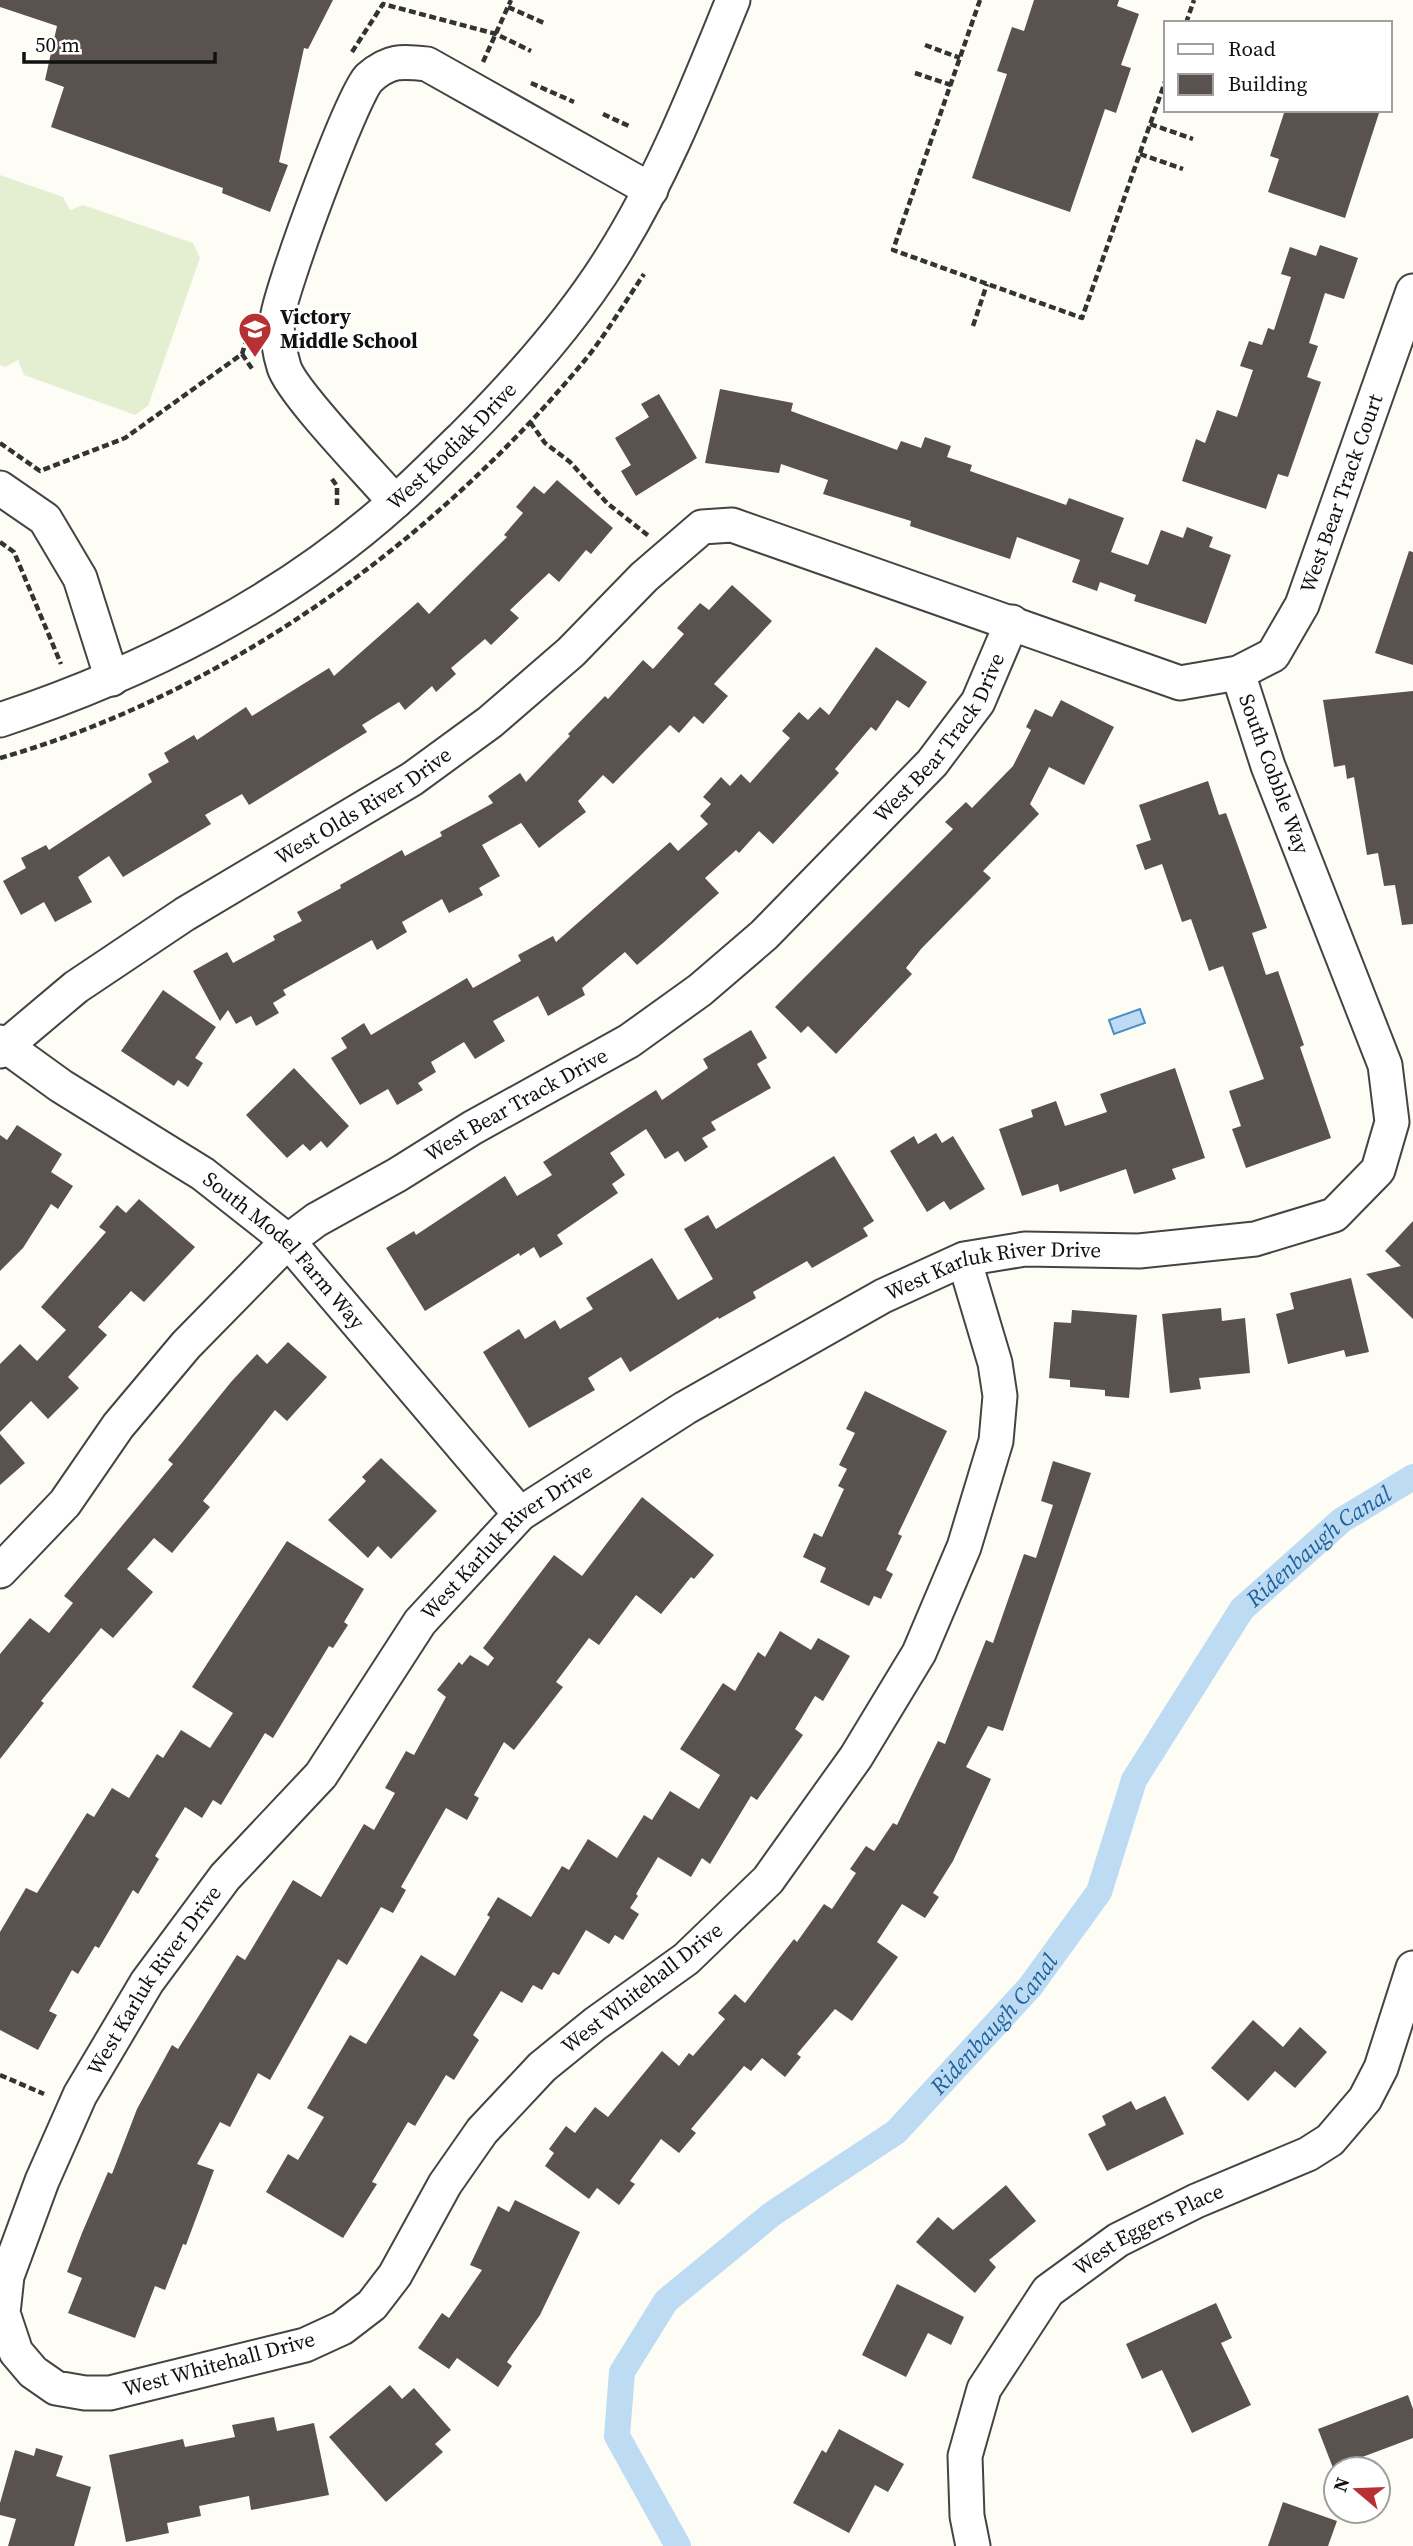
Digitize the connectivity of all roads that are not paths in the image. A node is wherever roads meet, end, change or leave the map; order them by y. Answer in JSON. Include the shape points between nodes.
{"nodes":[{"id":1,"x":733,"y":0,"type":"edge"},
{"id":2,"x":651,"y":190,"type":"junction"},
{"id":3,"x":1413,"y":291,"type":"edge"},
{"id":4,"x":0,"y":488,"type":"edge"},
{"id":5,"x":395,"y":502,"type":"junction"},
{"id":6,"x":702,"y":527,"type":"joint"},
{"id":7,"x":1012,"y":622,"type":"junction"},
{"id":8,"x":1238,"y":673,"type":"junction"},
{"id":9,"x":112,"y":679,"type":"junction"},
{"id":10,"x":0,"y":720,"type":"edge"},
{"id":11,"x":1,"y":1047,"type":"edge"},
{"id":12,"x":1378,"y":1170,"type":"joint"},
{"id":13,"x":288,"y":1241,"type":"junction"},
{"id":14,"x":964,"y":1259,"type":"junction"},
{"id":15,"x":520,"y":1514,"type":"junction"},
{"id":16,"x":0,"y":1571,"type":"edge"},
{"id":17,"x":1413,"y":1968,"type":"edge"},
{"id":18,"x":16,"y":2352,"type":"joint"},
{"id":19,"x":973,"y":2546,"type":"edge"}],
"edges":[{"from":1,"to":2,"type":"street","name":"West Kodiak Drive"},
{"from":2,"to":5,"type":"street","name":"West Kodiak Drive","via":[[611,259],[558,333],[491,409]]},
{"from":2,"to":5,"type":"street","via":[[427,64],[396,61],[368,79],[347,118],[277,319],[285,370]]},
{"from":3,"to":8,"type":"street","name":"West Bear Track Court","via":[[1302,605],[1273,655]]},
{"from":4,"to":9,"type":"street","via":[[45,519],[80,578]]},
{"from":5,"to":9,"type":"street","name":"West Kodiak Drive","via":[[242,612]]},
{"from":6,"to":7,"type":"street","name":"South Cobble Way","via":[[732,525]]},
{"from":6,"to":11,"type":"street","name":"West Olds River Drive","via":[[491,722],[400,786],[185,914],[76,987]]},
{"from":7,"to":8,"type":"street","name":"South Cobble Way","via":[[1180,683]]},
{"from":7,"to":13,"type":"street","name":"West Bear Track Drive","via":[[978,702],[932,763],[764,935],[700,990],[629,1041],[472,1128]]},
{"from":8,"to":12,"type":"street","name":"South Cobble Way","via":[[1268,766],[1385,1065],[1392,1122]]},
{"from":9,"to":10,"type":"street","name":"West Kodiak Drive"},
{"from":11,"to":13,"type":"street","name":"South Model Farm Way","via":[[203,1174]]},
{"from":12,"to":14,"type":"street","name":"West Karluk River Drive","via":[[1334,1215],[1255,1239],[1139,1251],[1025,1249]]},
{"from":13,"to":15,"type":"street","name":"South Model Farm Way"},
{"from":13,"to":16,"type":"street","name":"West Bear Track Drive","via":[[186,1345],[118,1426],[65,1503]]},
{"from":14,"to":15,"type":"street","name":"West Karluk River Drive","via":[[883,1296],[685,1408]]},
{"from":14,"to":18,"type":"street","name":"West Whitehall Drive","via":[[995,1363],[1000,1396],[996,1441],[964,1547],[919,1653],[856,1757],[768,1880],[686,1959],[542,2067],[482,2131],[419,2227],[395,2275],[372,2305],[342,2328],[305,2345],[110,2393],[56,2388]]},
{"from":15,"to":18,"type":"street","name":"West Karluk River Drive","via":[[420,1622],[321,1775],[225,1877],[147,1982],[80,2095],[42,2181],[8,2276],[4,2313]]},
{"from":17,"to":19,"type":"street","name":"West Eggers Place","via":[[1381,2068],[1365,2099],[1330,2140],[1118,2240],[1048,2291],[984,2389],[965,2456]]}]}
